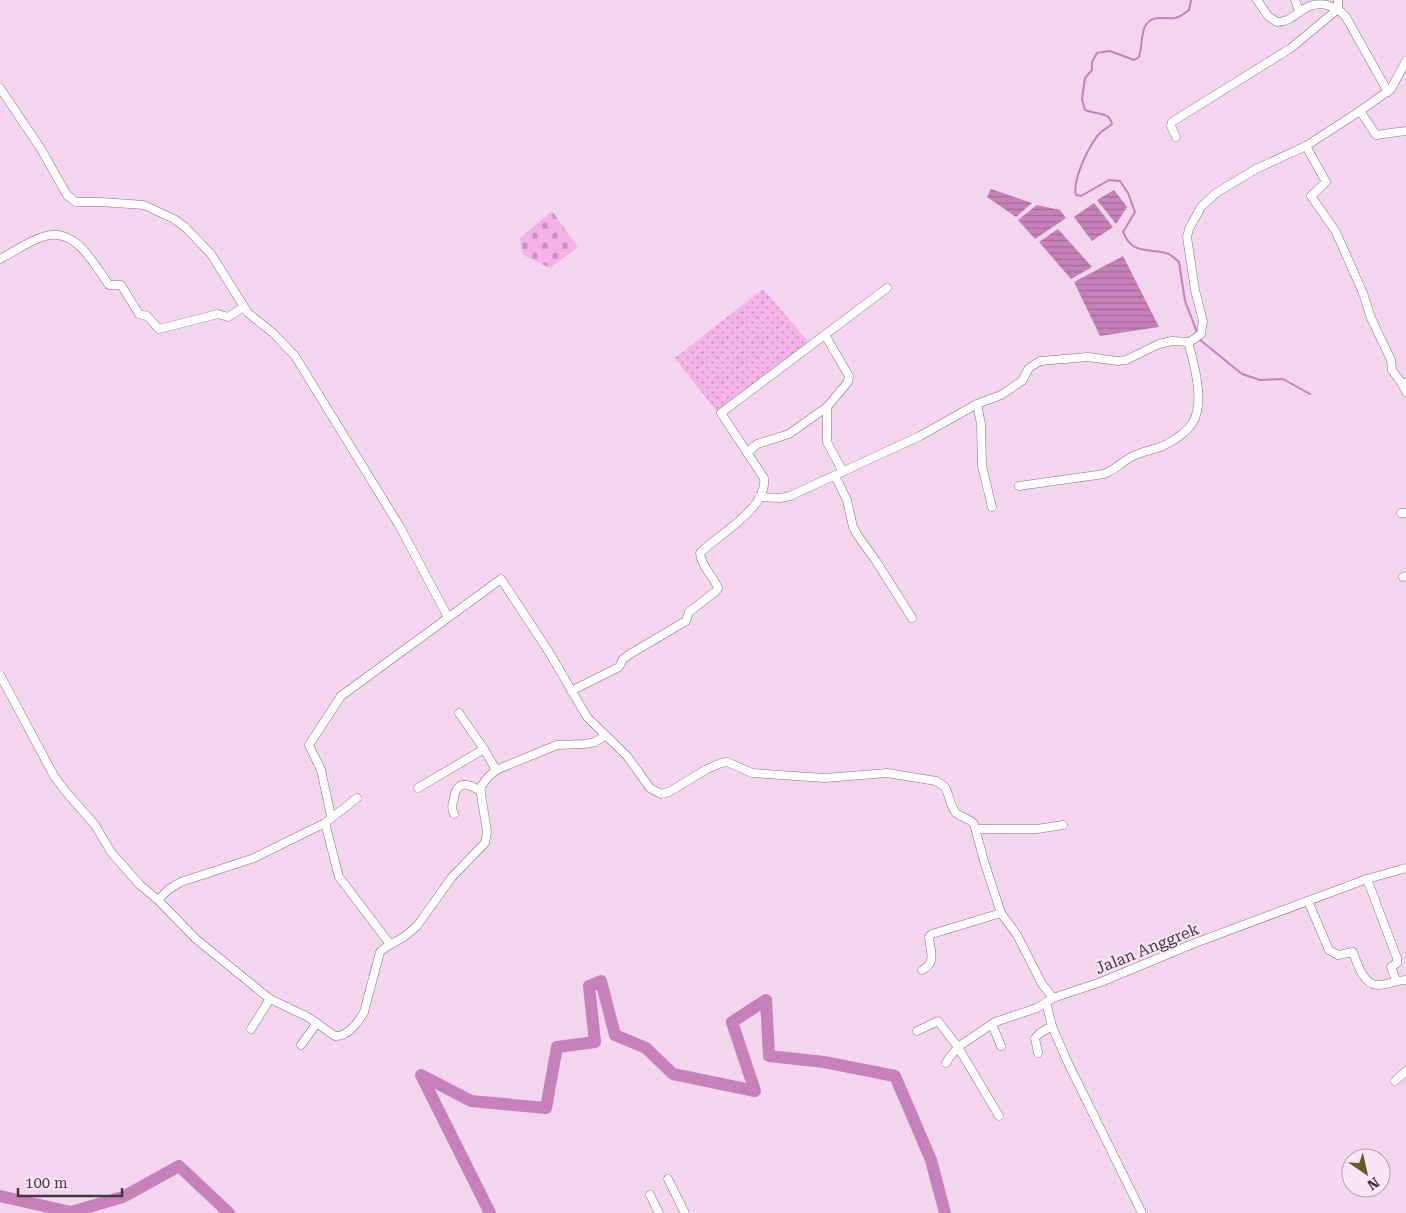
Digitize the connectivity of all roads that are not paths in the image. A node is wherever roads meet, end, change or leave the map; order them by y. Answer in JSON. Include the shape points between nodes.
{"nodes":[{"id":1,"x":1257,"y":0,"type":"edge"},
{"id":2,"x":1295,"y":0,"type":"edge"},
{"id":3,"x":1338,"y":0,"type":"edge"},
{"id":4,"x":1338,"y":9,"type":"junction"},
{"id":5,"x":1299,"y":11,"type":"junction"},
{"id":6,"x":1406,"y":61,"type":"edge"},
{"id":7,"x":0,"y":88,"type":"edge"},
{"id":8,"x":1388,"y":92,"type":"junction"},
{"id":9,"x":1360,"y":111,"type":"junction"},
{"id":10,"x":1406,"y":131,"type":"edge"},
{"id":11,"x":1176,"y":137,"type":"dead end"},
{"id":12,"x":1306,"y":146,"type":"junction"},
{"id":13,"x":0,"y":258,"type":"edge"},
{"id":14,"x":887,"y":288,"type":"dead end"},
{"id":15,"x":244,"y":307,"type":"junction"},
{"id":16,"x":825,"y":335,"type":"junction"},
{"id":17,"x":1189,"y":342,"type":"junction"},
{"id":18,"x":1404,"y":383,"type":"edge"},
{"id":19,"x":1406,"y":392,"type":"edge"},
{"id":20,"x":977,"y":404,"type":"junction"},
{"id":21,"x":827,"y":407,"type":"junction"},
{"id":22,"x":747,"y":453,"type":"junction"},
{"id":23,"x":843,"y":472,"type":"junction"},
{"id":24,"x":835,"y":476,"type":"junction"},
{"id":25,"x":1019,"y":486,"type":"dead end"},
{"id":26,"x":759,"y":497,"type":"junction"},
{"id":27,"x":992,"y":507,"type":"dead end"},
{"id":28,"x":448,"y":616,"type":"junction"},
{"id":29,"x":912,"y":618,"type":"dead end"},
{"id":30,"x":0,"y":675,"type":"edge"},
{"id":31,"x":571,"y":691,"type":"junction"},
{"id":32,"x":459,"y":713,"type":"dead end"},
{"id":33,"x":604,"y":736,"type":"junction"},
{"id":34,"x":484,"y":748,"type":"junction"},
{"id":35,"x":496,"y":770,"type":"junction"},
{"id":36,"x":418,"y":788,"type":"dead end"},
{"id":37,"x":480,"y":791,"type":"junction"},
{"id":38,"x":357,"y":798,"type":"dead end"},
{"id":39,"x":454,"y":814,"type":"dead end"},
{"id":40,"x":331,"y":816,"type":"junction"},
{"id":41,"x":325,"y":822,"type":"junction"},
{"id":42,"x":1063,"y":826,"type":"dead end"},
{"id":43,"x":976,"y":829,"type":"junction"},
{"id":44,"x":1406,"y":868,"type":"edge"},
{"id":45,"x":1366,"y":879,"type":"junction"},
{"id":46,"x":158,"y":900,"type":"junction"},
{"id":47,"x":1308,"y":901,"type":"junction"},
{"id":48,"x":1000,"y":913,"type":"junction"},
{"id":49,"x":390,"y":944,"type":"junction"},
{"id":50,"x":922,"y":970,"type":"dead end"},
{"id":51,"x":1396,"y":980,"type":"junction"},
{"id":52,"x":1406,"y":980,"type":"edge"},
{"id":53,"x":270,"y":999,"type":"junction"},
{"id":54,"x":1050,"y":1000,"type":"junction"},
{"id":55,"x":317,"y":1023,"type":"junction"},
{"id":56,"x":992,"y":1024,"type":"junction"},
{"id":57,"x":1052,"y":1026,"type":"junction"},
{"id":58,"x":251,"y":1029,"type":"dead end"},
{"id":59,"x":917,"y":1031,"type":"dead end"},
{"id":60,"x":301,"y":1044,"type":"dead end"},
{"id":61,"x":1001,"y":1046,"type":"dead end"},
{"id":62,"x":958,"y":1047,"type":"junction"},
{"id":63,"x":1038,"y":1053,"type":"dead end"},
{"id":64,"x":946,"y":1064,"type":"dead end"},
{"id":65,"x":1406,"y":1071,"type":"edge"},
{"id":66,"x":1395,"y":1081,"type":"dead end"},
{"id":67,"x":999,"y":1116,"type":"dead end"},
{"id":68,"x":668,"y":1179,"type":"dead end"},
{"id":69,"x":650,"y":1196,"type":"dead end"},
{"id":70,"x":659,"y":1213,"type":"edge"},
{"id":71,"x":685,"y":1213,"type":"edge"},
{"id":72,"x":1142,"y":1213,"type":"edge"}],
"edges":[{"from":1,"to":5,"type":"street","via":[[1268,16],[1277,22]]},
{"from":2,"to":5,"type":"street"},
{"from":3,"to":4,"type":"street"},
{"from":4,"to":5,"type":"street","via":[[1320,3],[1305,6]]},
{"from":4,"to":8,"type":"street","via":[[1346,17]]},
{"from":4,"to":11,"type":"street","via":[[1291,48],[1172,122]]},
{"from":6,"to":8,"type":"street"},
{"from":7,"to":15,"type":"street","via":[[71,199],[76,202],[144,205],[174,219],[206,249]]},
{"from":8,"to":9,"type":"street"},
{"from":9,"to":10,"type":"street","via":[[1376,135]]},
{"from":9,"to":12,"type":"street"},
{"from":12,"to":17,"type":"street","via":[[1229,184],[1206,201],[1196,215],[1189,229],[1188,245],[1203,326],[1201,334]]},
{"from":12,"to":18,"type":"street","via":[[1326,182],[1311,196],[1338,236],[1391,360],[1392,370]]},
{"from":13,"to":15,"type":"street","via":[[43,237],[56,235],[74,240],[109,285],[121,285],[139,314],[147,316],[159,329],[218,314],[228,317]]},
{"from":14,"to":16,"type":"street"},
{"from":15,"to":28,"type":"street","via":[[295,356],[400,527]]},
{"from":16,"to":21,"type":"street","via":[[849,376],[848,382]]},
{"from":16,"to":22,"type":"street","via":[[721,413]]},
{"from":17,"to":20,"type":"street","via":[[1159,344],[1126,360],[1088,357],[1040,361],[1029,368],[1019,384]]},
{"from":17,"to":25,"type":"street","via":[[1198,405],[1195,419],[1187,429],[1164,445],[1134,455],[1104,474]]},
{"from":18,"to":19,"type":"street"},
{"from":20,"to":23,"type":"street","via":[[920,436]]},
{"from":20,"to":27,"type":"street","via":[[982,466]]},
{"from":21,"to":22,"type":"street","via":[[789,434],[757,444]]},
{"from":21,"to":23,"type":"street","via":[[827,442]]},
{"from":22,"to":26,"type":"street","via":[[764,478],[765,486]]},
{"from":23,"to":24,"type":"street"},
{"from":24,"to":26,"type":"street","via":[[785,498]]},
{"from":24,"to":29,"type":"street","via":[[847,500],[858,536]]},
{"from":26,"to":31,"type":"street","via":[[732,527],[700,553],[718,588],[716,592],[689,612],[686,621],[630,654],[618,667]]},
{"from":28,"to":31,"type":"street","via":[[501,580]]},
{"from":28,"to":40,"type":"street","via":[[341,696],[309,745],[321,770]]},
{"from":30,"to":46,"type":"street","via":[[54,776],[94,824],[111,852],[140,886]]},
{"from":31,"to":33,"type":"street"},
{"from":32,"to":34,"type":"street"},
{"from":33,"to":35,"type":"street","via":[[595,742],[557,745]]},
{"from":33,"to":43,"type":"street","via":[[627,756],[650,788],[661,794],[726,762],[752,773],[815,778],[887,773],[941,783],[955,812],[971,820]]},
{"from":34,"to":35,"type":"street"},
{"from":34,"to":36,"type":"street"},
{"from":35,"to":37,"type":"street","via":[[483,782]]},
{"from":37,"to":39,"type":"street","via":[[468,785],[460,786],[451,806]]},
{"from":37,"to":49,"type":"street","via":[[487,832],[485,843],[452,877],[417,926]]},
{"from":38,"to":40,"type":"street"},
{"from":40,"to":41,"type":"street"},
{"from":41,"to":46,"type":"street","via":[[254,858],[181,882]]},
{"from":41,"to":49,"type":"street","via":[[339,877]]},
{"from":42,"to":43,"type":"street"},
{"from":43,"to":48,"type":"street"},
{"from":44,"to":45,"type":"street","name":"Jalan Anggrek"},
{"from":45,"to":47,"type":"street","name":"Jalan Anggrek"},
{"from":45,"to":51,"type":"street","via":[[1397,958],[1397,963],[1391,966]]},
{"from":46,"to":53,"type":"street","via":[[196,938]]},
{"from":47,"to":51,"type":"street","via":[[1329,950],[1338,955],[1353,952],[1363,975],[1371,983],[1378,985]]},
{"from":47,"to":54,"type":"street","name":"Jalan Anggrek"},
{"from":48,"to":50,"type":"street","via":[[932,934],[929,937],[932,960]]},
{"from":48,"to":54,"type":"street","via":[[1017,935]]},
{"from":49,"to":55,"type":"street","via":[[380,952],[361,1017],[339,1037]]},
{"from":51,"to":52,"type":"street"},
{"from":53,"to":55,"type":"street"},
{"from":53,"to":58,"type":"street"},
{"from":54,"to":56,"type":"street","name":"Jalan Anggrek"},
{"from":54,"to":57,"type":"street"},
{"from":55,"to":60,"type":"street"},
{"from":56,"to":61,"type":"street"},
{"from":56,"to":62,"type":"street","name":"Jalan Anggrek"},
{"from":57,"to":63,"type":"street","via":[[1035,1038]]},
{"from":57,"to":72,"type":"street"},
{"from":59,"to":62,"type":"street","via":[[938,1021]]},
{"from":62,"to":64,"type":"street"},
{"from":62,"to":67,"type":"street"},
{"from":65,"to":66,"type":"street"},
{"from":68,"to":71,"type":"street"},
{"from":69,"to":70,"type":"street"}]}
